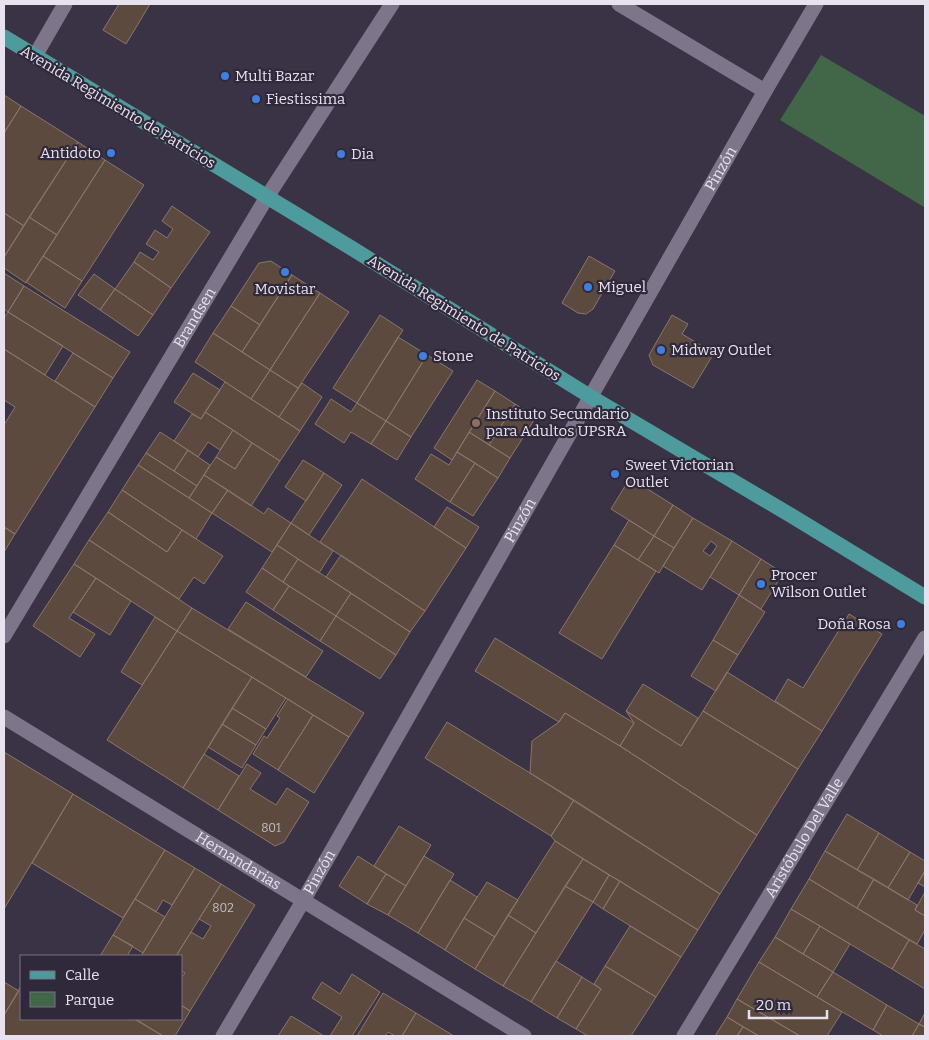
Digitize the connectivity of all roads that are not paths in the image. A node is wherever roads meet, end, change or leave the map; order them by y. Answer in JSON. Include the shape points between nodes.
{"nodes":[{"id":1,"x":65,"y":4,"type":"edge"},
{"id":2,"x":392,"y":4,"type":"edge"},
{"id":3,"x":619,"y":4,"type":"edge"},
{"id":4,"x":816,"y":4,"type":"edge"},
{"id":5,"x":4,"y":37,"type":"edge"},
{"id":6,"x":35,"y":56,"type":"junction"},
{"id":7,"x":765,"y":91,"type":"junction"},
{"id":8,"x":267,"y":197,"type":"junction"},
{"id":9,"x":591,"y":397,"type":"junction"},
{"id":10,"x":925,"y":598,"type":"edge"},
{"id":11,"x":4,"y":636,"type":"edge"},
{"id":12,"x":925,"y":638,"type":"edge"},
{"id":13,"x":4,"y":717,"type":"edge"},
{"id":14,"x":303,"y":901,"type":"junction"},
{"id":15,"x":223,"y":1036,"type":"edge"},
{"id":16,"x":524,"y":1036,"type":"edge"},
{"id":17,"x":684,"y":1036,"type":"edge"}],
"edges":[{"from":1,"to":6,"type":"street"},
{"from":2,"to":8,"type":"street","name":"Brandsen"},
{"from":3,"to":7,"type":"street"},
{"from":4,"to":7,"type":"street","name":"Pinzón"},
{"from":5,"to":6,"type":"main road","name":"Avenida Regimiento de Patricios"},
{"from":6,"to":8,"type":"main road","name":"Avenida Regimiento de Patricios"},
{"from":7,"to":9,"type":"street","name":"Pinzón"},
{"from":8,"to":9,"type":"main road","name":"Avenida Regimiento de Patricios"},
{"from":8,"to":11,"type":"street","name":"Brandsen"},
{"from":9,"to":10,"type":"main road","name":"Avenida Regimiento de Patricios"},
{"from":9,"to":14,"type":"street","name":"Pinzón"},
{"from":12,"to":17,"type":"street","name":"Aristóbulo Del Valle"},
{"from":13,"to":14,"type":"street","name":"Hernandarias"},
{"from":14,"to":15,"type":"street","name":"Pinzón"},
{"from":14,"to":16,"type":"street","name":"Hernandarias"}]}
